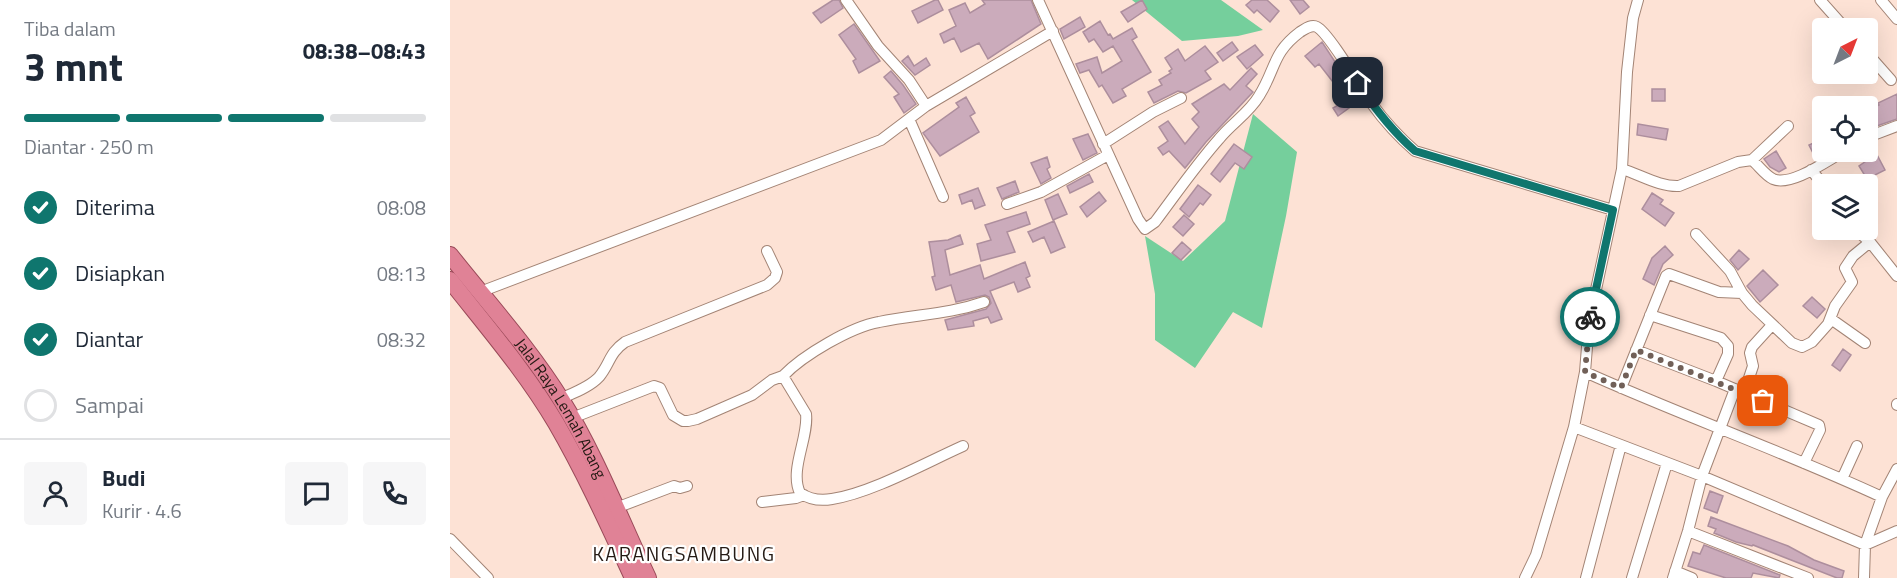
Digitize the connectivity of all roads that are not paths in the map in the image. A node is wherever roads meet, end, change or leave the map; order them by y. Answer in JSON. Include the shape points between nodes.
{"nodes":[{"id":1,"x":846,"y":0,"type":"edge"},
{"id":2,"x":1038,"y":0,"type":"edge"},
{"id":3,"x":1638,"y":0,"type":"edge"},
{"id":4,"x":1820,"y":0,"type":"edge"},
{"id":5,"x":1881,"y":0,"type":"edge"},
{"id":6,"x":1836,"y":18,"type":"edge"},
{"id":7,"x":1897,"y":19,"type":"edge"},
{"id":8,"x":1053,"y":31,"type":"junction"},
{"id":9,"x":1878,"y":65,"type":"edge"},
{"id":10,"x":1891,"y":80,"type":"dead end"},
{"id":11,"x":1181,"y":98,"type":"dead end"},
{"id":12,"x":926,"y":106,"type":"junction"},
{"id":13,"x":909,"y":120,"type":"junction"},
{"id":14,"x":1788,"y":126,"type":"dead end"},
{"id":15,"x":1897,"y":126,"type":"edge"},
{"id":16,"x":1878,"y":133,"type":"edge"},
{"id":17,"x":1103,"y":144,"type":"junction"},
{"id":18,"x":1108,"y":155,"type":"junction"},
{"id":19,"x":1752,"y":160,"type":"junction"},
{"id":20,"x":1825,"y":162,"type":"edge"},
{"id":21,"x":1622,"y":170,"type":"junction"},
{"id":22,"x":1811,"y":170,"type":"junction"},
{"id":23,"x":1814,"y":174,"type":"edge"},
{"id":24,"x":943,"y":197,"type":"dead end"},
{"id":25,"x":1007,"y":204,"type":"dead end"},
{"id":26,"x":1613,"y":210,"type":"junction"},
{"id":27,"x":1696,"y":234,"type":"dead end"},
{"id":28,"x":1868,"y":240,"type":"edge"},
{"id":29,"x":1870,"y":242,"type":"junction"},
{"id":30,"x":767,"y":251,"type":"dead end"},
{"id":31,"x":450,"y":255,"type":"edge"},
{"id":32,"x":1897,"y":276,"type":"edge"},
{"id":33,"x":450,"y":280,"type":"edge"},
{"id":34,"x":480,"y":292,"type":"junction"},
{"id":35,"x":1742,"y":293,"type":"junction"},
{"id":36,"x":984,"y":302,"type":"dead end"},
{"id":37,"x":1650,"y":315,"type":"junction"},
{"id":38,"x":1830,"y":319,"type":"junction"},
{"id":39,"x":1772,"y":325,"type":"junction"},
{"id":40,"x":1865,"y":343,"type":"dead end"},
{"id":41,"x":1636,"y":350,"type":"junction"},
{"id":42,"x":1585,"y":372,"type":"junction"},
{"id":43,"x":783,"y":376,"type":"junction"},
{"id":44,"x":1716,"y":381,"type":"junction"},
{"id":45,"x":1621,"y":388,"type":"junction"},
{"id":46,"x":1739,"y":391,"type":"junction"},
{"id":47,"x":560,"y":399,"type":"junction"},
{"id":48,"x":572,"y":418,"type":"junction"},
{"id":49,"x":1574,"y":427,"type":"junction"},
{"id":50,"x":1720,"y":429,"type":"junction"},
{"id":51,"x":963,"y":446,"type":"dead end"},
{"id":52,"x":1621,"y":446,"type":"junction"},
{"id":53,"x":1857,"y":446,"type":"dead end"},
{"id":54,"x":1667,"y":463,"type":"junction"},
{"id":55,"x":1803,"y":463,"type":"junction"},
{"id":56,"x":1897,"y":469,"type":"edge"},
{"id":57,"x":1702,"y":476,"type":"junction"},
{"id":58,"x":1842,"y":479,"type":"junction"},
{"id":59,"x":687,"y":486,"type":"dead end"},
{"id":60,"x":804,"y":495,"type":"junction"},
{"id":61,"x":1882,"y":497,"type":"junction"},
{"id":62,"x":762,"y":502,"type":"dead end"},
{"id":63,"x":616,"y":508,"type":"junction"},
{"id":64,"x":1688,"y":531,"type":"junction"},
{"id":65,"x":1897,"y":531,"type":"edge"},
{"id":66,"x":450,"y":539,"type":"edge"},
{"id":67,"x":1865,"y":545,"type":"junction"},
{"id":68,"x":1674,"y":575,"type":"edge"},
{"id":69,"x":488,"y":578,"type":"edge"},
{"id":70,"x":633,"y":578,"type":"edge"},
{"id":71,"x":648,"y":578,"type":"edge"},
{"id":72,"x":1525,"y":578,"type":"edge"},
{"id":73,"x":1586,"y":578,"type":"edge"},
{"id":74,"x":1632,"y":578,"type":"edge"},
{"id":75,"x":1692,"y":578,"type":"edge"},
{"id":76,"x":1808,"y":578,"type":"edge"},
{"id":77,"x":1864,"y":578,"type":"edge"}],
"edges":[{"from":1,"to":12,"type":"street"},
{"from":2,"to":8,"type":"street"},
{"from":3,"to":21,"type":"street","via":[[1627,72]]},
{"from":4,"to":6,"type":"street"},
{"from":5,"to":7,"type":"street"},
{"from":8,"to":12,"type":"street"},
{"from":8,"to":17,"type":"street"},
{"from":9,"to":10,"type":"street"},
{"from":11,"to":17,"type":"street"},
{"from":12,"to":13,"type":"street"},
{"from":13,"to":24,"type":"street"},
{"from":13,"to":34,"type":"street","via":[[880,140]]},
{"from":14,"to":19,"type":"street"},
{"from":15,"to":16,"type":"street"},
{"from":17,"to":18,"type":"street"},
{"from":18,"to":25,"type":"street","via":[[1041,192]]},
{"from":18,"to":26,"type":"street","via":[[1138,219],[1148,229],[1219,139],[1258,98],[1279,52],[1289,40],[1313,26],[1330,42],[1383,119],[1415,151]]},
{"from":19,"to":21,"type":"street","via":[[1738,162],[1695,182],[1669,187]]},
{"from":19,"to":22,"type":"street","via":[[1775,181],[1790,180]]},
{"from":20,"to":22,"type":"street"},
{"from":21,"to":26,"type":"street"},
{"from":22,"to":23,"type":"street"},
{"from":26,"to":42,"type":"street","via":[[1589,322]]},
{"from":27,"to":35,"type":"street","via":[[1730,271]]},
{"from":28,"to":29,"type":"street"},
{"from":29,"to":32,"type":"street"},
{"from":29,"to":38,"type":"street","via":[[1847,262],[1845,268],[1852,282]]},
{"from":30,"to":47,"type":"street","via":[[777,272],[767,285],[625,342],[614,351],[595,381]]},
{"from":31,"to":34,"type":"highway","name":"Jalal Raya Lemah Abang"},
{"from":33,"to":70,"type":"highway","name":"Jalal Raya Lemah Abang","via":[[556,424]]},
{"from":34,"to":47,"type":"highway","name":"Jalal Raya Lemah Abang"},
{"from":35,"to":37,"type":"street","via":[[1719,292],[1669,274]]},
{"from":35,"to":39,"type":"street"},
{"from":36,"to":43,"type":"street","via":[[960,310],[867,325],[812,351]]},
{"from":37,"to":41,"type":"street"},
{"from":37,"to":44,"type":"street","via":[[1721,338],[1728,346],[1728,354]]},
{"from":38,"to":39,"type":"street","via":[[1812,342],[1802,347]]},
{"from":38,"to":40,"type":"street"},
{"from":39,"to":46,"type":"street","via":[[1752,347],[1753,366]]},
{"from":41,"to":44,"type":"street"},
{"from":41,"to":45,"type":"street"},
{"from":42,"to":45,"type":"street"},
{"from":42,"to":49,"type":"street"},
{"from":43,"to":48,"type":"street","via":[[752,395],[688,421],[673,415],[660,388],[654,386]]},
{"from":43,"to":60,"type":"street","via":[[806,414],[797,480],[798,490]]},
{"from":44,"to":46,"type":"street"},
{"from":45,"to":50,"type":"street"},
{"from":46,"to":50,"type":"street"},
{"from":46,"to":55,"type":"street","via":[[1819,425]]},
{"from":47,"to":48,"type":"highway","name":"Jalal Raya Lemah Abang"},
{"from":48,"to":63,"type":"highway","name":"Jalal Raya Lemah Abang"},
{"from":49,"to":52,"type":"street"},
{"from":49,"to":72,"type":"street","via":[[1536,555]]},
{"from":50,"to":55,"type":"street"},
{"from":50,"to":57,"type":"street"},
{"from":51,"to":60,"type":"street","via":[[869,488],[831,499]]},
{"from":52,"to":54,"type":"street"},
{"from":52,"to":73,"type":"street"},
{"from":53,"to":58,"type":"street"},
{"from":54,"to":57,"type":"street"},
{"from":54,"to":74,"type":"street"},
{"from":55,"to":58,"type":"street"},
{"from":56,"to":61,"type":"street"},
{"from":57,"to":64,"type":"street"},
{"from":57,"to":67,"type":"street"},
{"from":58,"to":61,"type":"street"},
{"from":59,"to":63,"type":"street","via":[[674,486]]},
{"from":60,"to":62,"type":"street"},
{"from":61,"to":67,"type":"street"},
{"from":63,"to":71,"type":"highway","name":"Jalal Raya Lemah Abang"},
{"from":64,"to":68,"type":"street"},
{"from":64,"to":76,"type":"street"},
{"from":65,"to":67,"type":"street"},
{"from":66,"to":69,"type":"street"},
{"from":67,"to":77,"type":"street"},
{"from":68,"to":75,"type":"street"}]}
